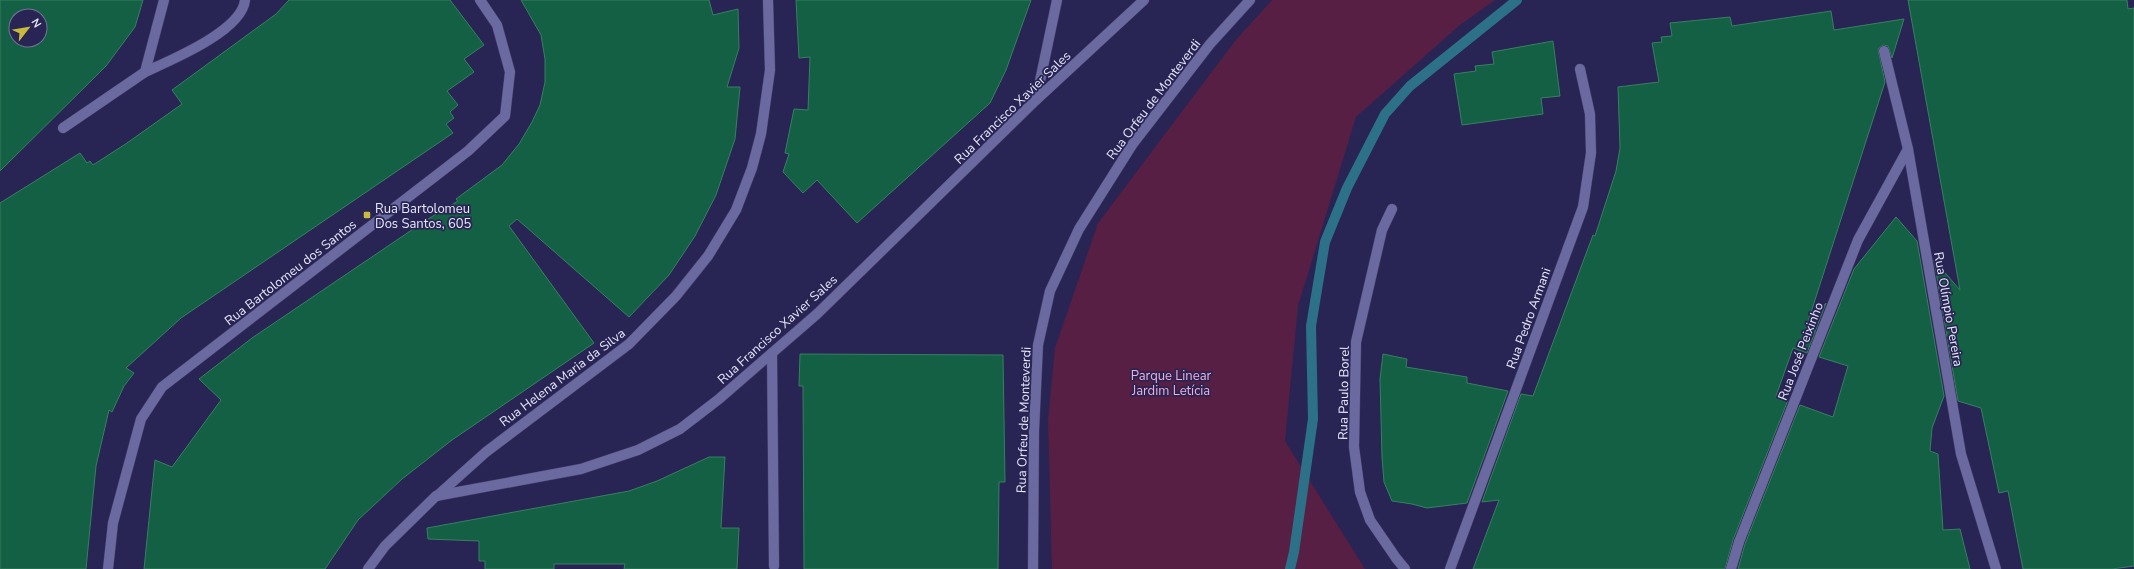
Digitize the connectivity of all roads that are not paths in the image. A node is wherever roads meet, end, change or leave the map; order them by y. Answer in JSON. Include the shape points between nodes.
{"nodes":[{"id":1,"x":164,"y":0,"type":"edge"},
{"id":2,"x":245,"y":0,"type":"edge"},
{"id":3,"x":480,"y":0,"type":"edge"},
{"id":4,"x":768,"y":0,"type":"edge"},
{"id":5,"x":1057,"y":0,"type":"edge"},
{"id":6,"x":1144,"y":0,"type":"edge"},
{"id":7,"x":1250,"y":0,"type":"edge"},
{"id":8,"x":1884,"y":51,"type":"dead end"},
{"id":9,"x":1580,"y":69,"type":"dead end"},
{"id":10,"x":145,"y":72,"type":"junction"},
{"id":11,"x":1036,"y":100,"type":"junction"},
{"id":12,"x":63,"y":128,"type":"dead end"},
{"id":13,"x":1908,"y":149,"type":"junction"},
{"id":14,"x":1392,"y":209,"type":"dead end"},
{"id":15,"x":772,"y":353,"type":"junction"},
{"id":16,"x":436,"y":496,"type":"junction"},
{"id":17,"x":774,"y":566,"type":"dead end"},
{"id":18,"x":108,"y":569,"type":"edge"},
{"id":19,"x":368,"y":569,"type":"edge"},
{"id":20,"x":1033,"y":569,"type":"edge"},
{"id":21,"x":1405,"y":569,"type":"edge"},
{"id":22,"x":1450,"y":569,"type":"edge"},
{"id":23,"x":1731,"y":569,"type":"edge"},
{"id":24,"x":1996,"y":569,"type":"edge"}],
"edges":[{"from":1,"to":10,"type":"street"},
{"from":2,"to":10,"type":"street","via":[[244,8],[224,29],[195,49]]},
{"from":3,"to":18,"type":"street","name":"Rua Bartolomeu dos Santos","via":[[497,25],[510,72],[504,116],[468,151],[162,386],[141,419],[113,523]]},
{"from":4,"to":16,"type":"street","name":"Rua Helena Maria da Silva","via":[[770,70],[761,134],[752,168],[736,210],[708,256],[676,296],[629,344],[497,443]]},
{"from":5,"to":11,"type":"street"},
{"from":6,"to":11,"type":"street","name":"Rua Francisco Xavier Sales"},
{"from":7,"to":20,"type":"street","name":"Rua Orfeu de Monteverdi","via":[[1210,44],[1132,145],[1079,229],[1050,290],[1038,345],[1034,431]]},
{"from":8,"to":13,"type":"street","name":"Rua Olímpio Pereira"},
{"from":9,"to":22,"type":"street","name":"Rua Pedro Armani","via":[[1590,114],[1591,153],[1583,207]]},
{"from":10,"to":12,"type":"street"},
{"from":11,"to":15,"type":"street","name":"Rua Francisco Xavier Sales","via":[[822,309]]},
{"from":13,"to":23,"type":"street","name":"Rua José Peixinho","via":[[1858,240]]},
{"from":13,"to":24,"type":"street","name":"Rua Olímpio Pereira","via":[[1961,454]]},
{"from":14,"to":21,"type":"street","name":"Rua Paulo Borel","via":[[1382,230],[1356,342],[1354,447],[1360,492],[1370,520]]},
{"from":15,"to":16,"type":"street","name":"Rua Francisco Xavier Sales","via":[[680,429],[638,450],[581,469]]},
{"from":15,"to":17,"type":"street"},
{"from":16,"to":19,"type":"street","via":[[385,546]]}]}
